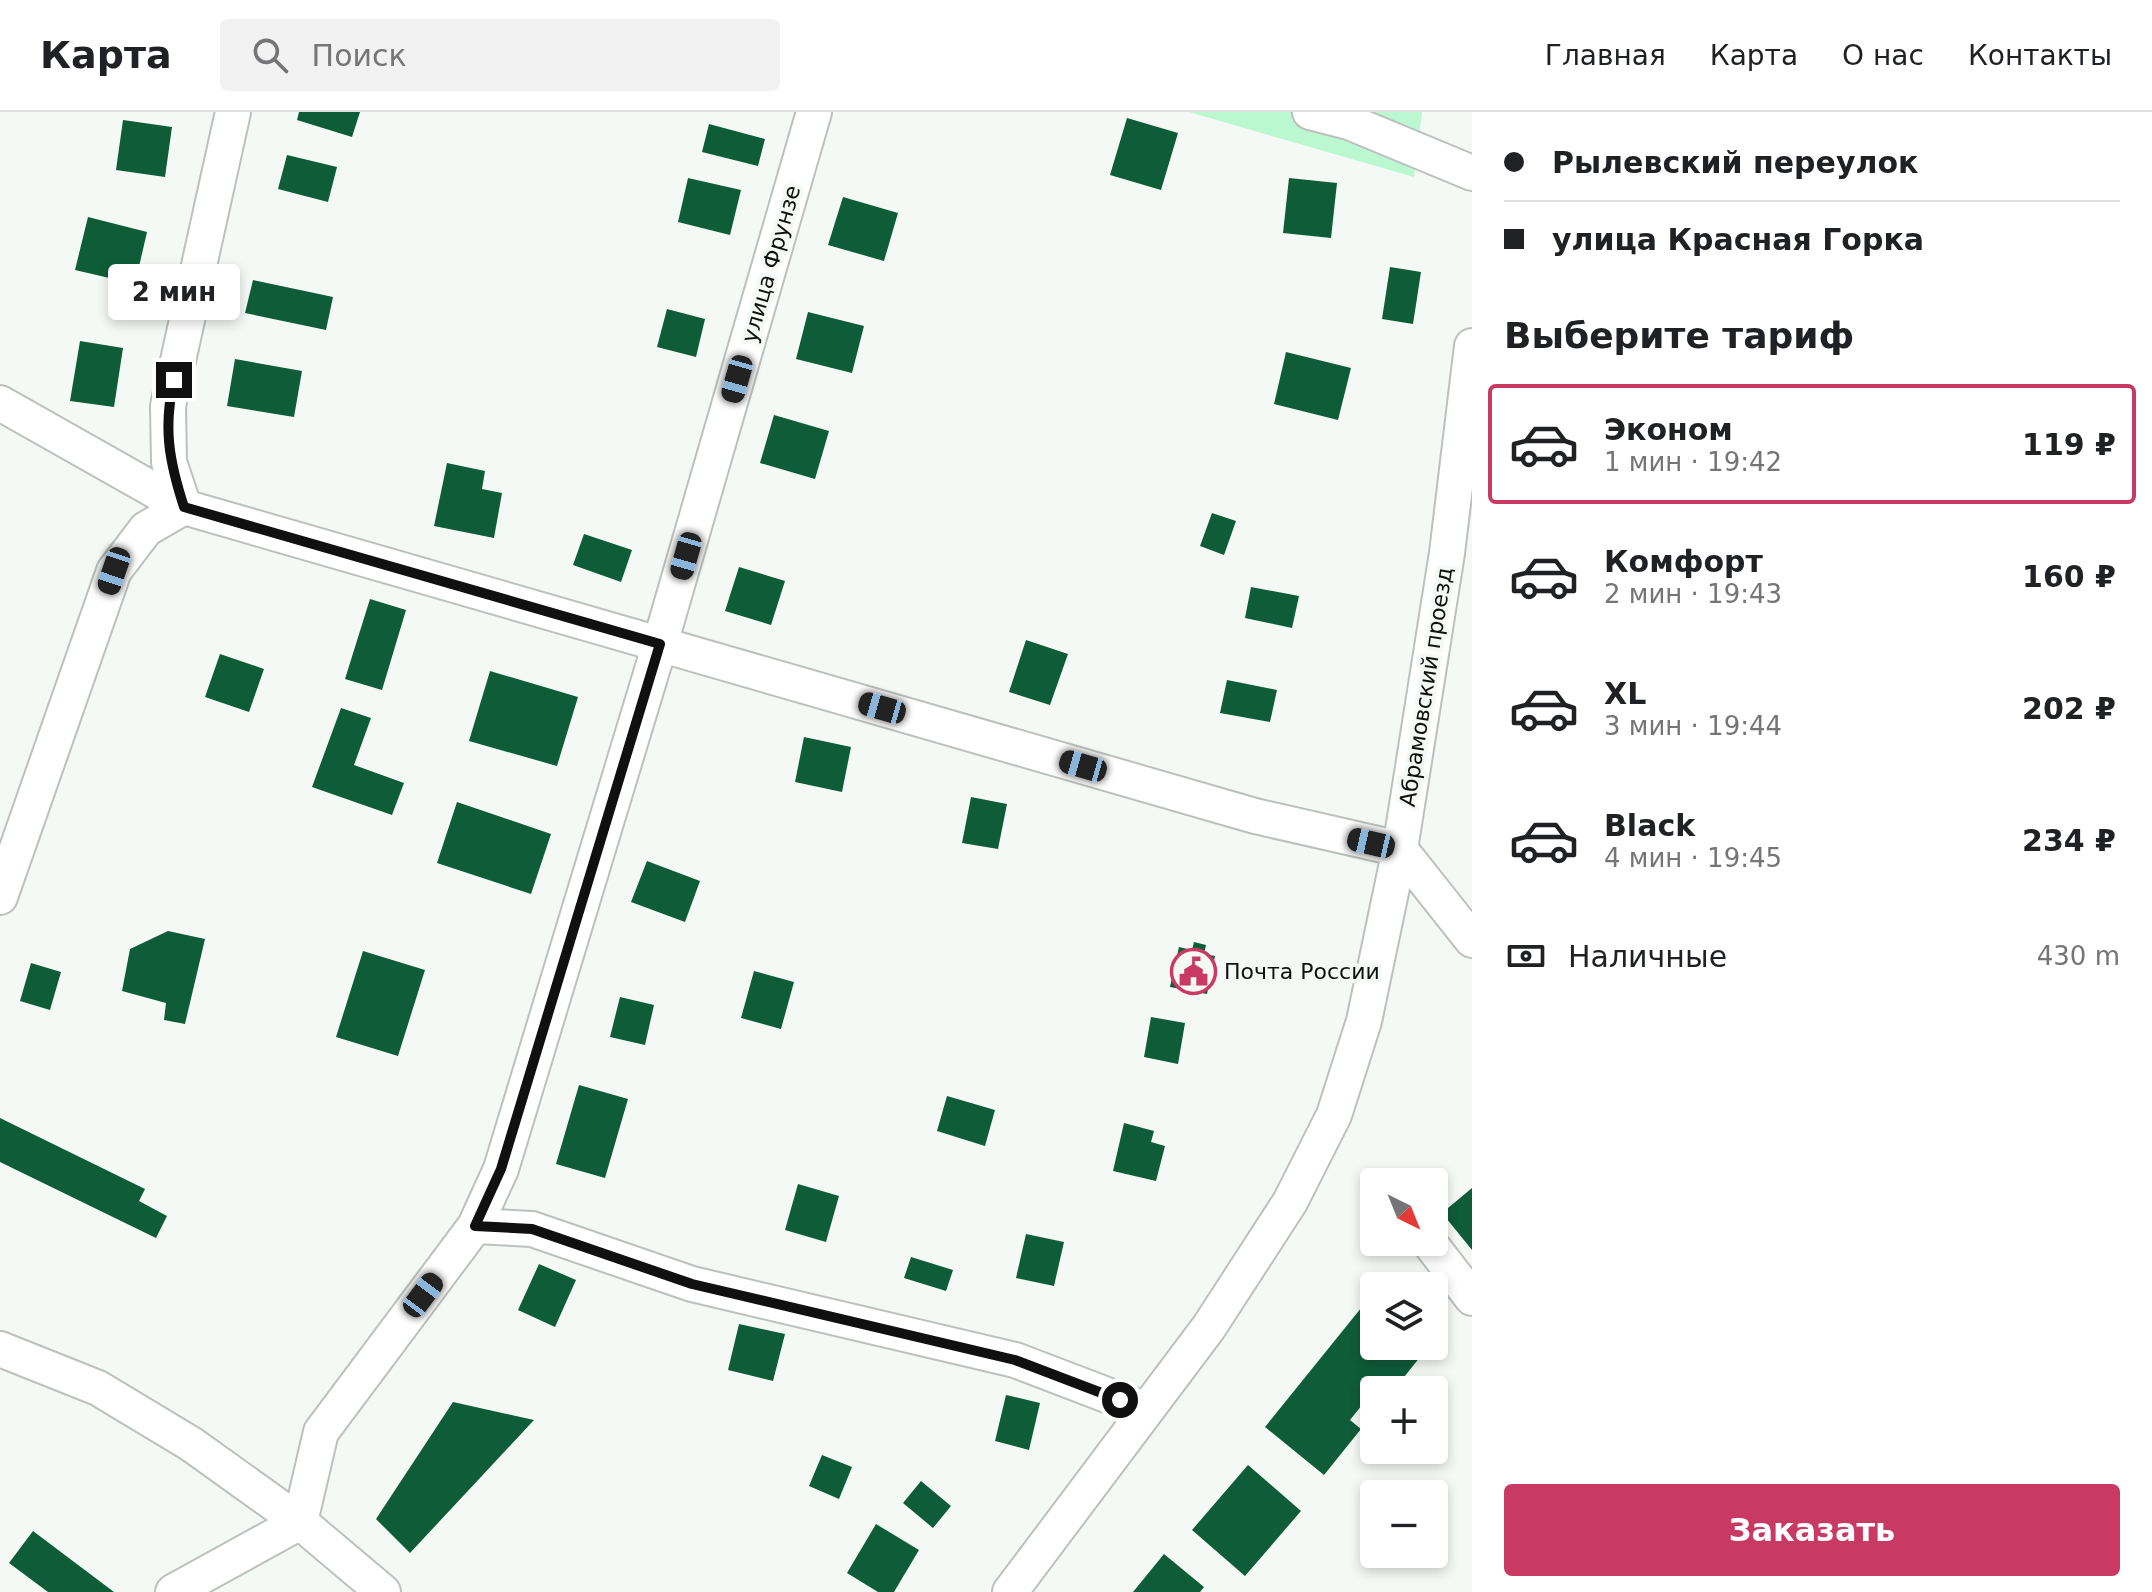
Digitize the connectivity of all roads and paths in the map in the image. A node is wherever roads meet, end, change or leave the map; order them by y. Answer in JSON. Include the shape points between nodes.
{"nodes":[{"id":1,"x":233,"y":112,"type":"edge"},
{"id":2,"x":814,"y":112,"type":"edge"},
{"id":3,"x":1310,"y":112,"type":"edge"},
{"id":4,"x":1472,"y":173,"type":"edge"},
{"id":5,"x":1472,"y":346,"type":"edge"},
{"id":6,"x":0,"y":403,"type":"edge"},
{"id":7,"x":184,"y":507,"type":"junction"},
{"id":8,"x":660,"y":644,"type":"junction"},
{"id":9,"x":1400,"y":849,"type":"junction"},
{"id":10,"x":0,"y":897,"type":"edge"},
{"id":11,"x":1472,"y":940,"type":"edge"},
{"id":12,"x":475,"y":1226,"type":"junction"},
{"id":13,"x":1440,"y":1256,"type":"edge"},
{"id":14,"x":1472,"y":1298,"type":"edge"},
{"id":15,"x":0,"y":1349,"type":"edge"},
{"id":16,"x":1146,"y":1410,"type":"junction"},
{"id":17,"x":300,"y":1522,"type":"junction"},
{"id":18,"x":173,"y":1592,"type":"edge"},
{"id":19,"x":383,"y":1592,"type":"edge"},
{"id":20,"x":1010,"y":1592,"type":"edge"}],
"edges":[{"from":1,"to":7,"type":"street","via":[[168,406],[169,462]]},
{"from":2,"to":8,"type":"street","name":"улица Фрунзе"},
{"from":3,"to":4,"type":"street","via":[[1349,122]]},
{"from":5,"to":9,"type":"street","name":"Абрамовский проезд","via":[[1447,553]]},
{"from":6,"to":7,"type":"street"},
{"from":7,"to":8,"type":"street"},
{"from":7,"to":10,"type":"street","via":[[146,529],[114,571]]},
{"from":8,"to":9,"type":"street","via":[[1255,816]]},
{"from":8,"to":12,"type":"street","name":"улица Фрунзе","via":[[501,1169]]},
{"from":9,"to":11,"type":"street"},
{"from":9,"to":16,"type":"street","name":"Абрамовский проезд","via":[[1364,1021],[1334,1115],[1290,1202],[1209,1327]]},
{"from":12,"to":16,"type":"street","via":[[532,1229],[692,1284],[1015,1360]]},
{"from":12,"to":17,"type":"street","name":"улица Фрунзе","via":[[321,1432]]},
{"from":13,"to":14,"type":"street"},
{"from":15,"to":17,"type":"street","via":[[98,1388],[191,1444]]},
{"from":16,"to":20,"type":"street","name":"Абрамовский проезд"},
{"from":17,"to":18,"type":"street"},
{"from":17,"to":19,"type":"street"}]}
